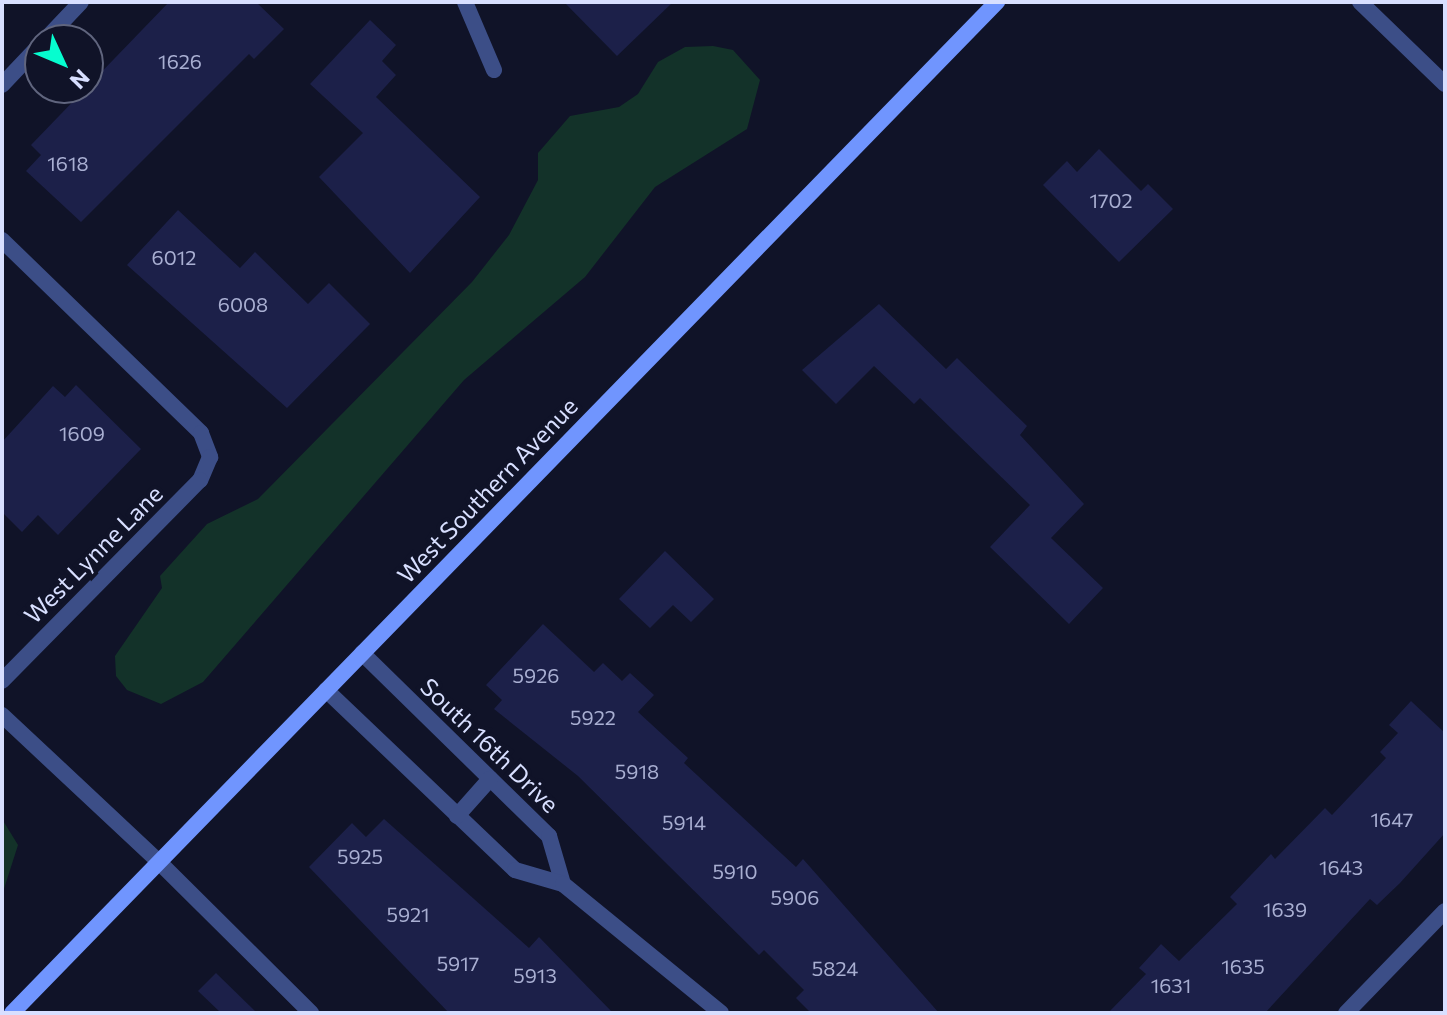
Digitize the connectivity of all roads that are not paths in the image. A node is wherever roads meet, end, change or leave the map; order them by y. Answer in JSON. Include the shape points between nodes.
{"nodes":[{"id":1,"x":81,"y":2,"type":"edge"},
{"id":2,"x":465,"y":2,"type":"edge"},
{"id":3,"x":997,"y":2,"type":"edge"},
{"id":4,"x":1360,"y":2,"type":"edge"},
{"id":5,"x":60,"y":24,"type":"edge"},
{"id":6,"x":24,"y":62,"type":"edge"},
{"id":7,"x":494,"y":70,"type":"dead end"},
{"id":8,"x":1445,"y":84,"type":"edge"},
{"id":9,"x":2,"y":85,"type":"edge"},
{"id":10,"x":2,"y":240,"type":"edge"},
{"id":11,"x":362,"y":653,"type":"junction"},
{"id":12,"x":2,"y":681,"type":"edge"},
{"id":13,"x":326,"y":690,"type":"junction"},
{"id":14,"x":2,"y":715,"type":"edge"},
{"id":15,"x":490,"y":779,"type":"junction"},
{"id":16,"x":457,"y":816,"type":"junction"},
{"id":17,"x":158,"y":861,"type":"junction"},
{"id":18,"x":563,"y":884,"type":"junction"},
{"id":19,"x":1445,"y":911,"type":"edge"},
{"id":20,"x":12,"y":1013,"type":"edge"},
{"id":21,"x":311,"y":1013,"type":"edge"},
{"id":22,"x":721,"y":1013,"type":"edge"},
{"id":23,"x":1346,"y":1013,"type":"edge"}],
"edges":[{"from":1,"to":5,"type":"street"},
{"from":2,"to":7,"type":"street"},
{"from":3,"to":11,"type":"main road","name":"West Southern Avenue"},
{"from":4,"to":8,"type":"street"},
{"from":6,"to":9,"type":"street"},
{"from":10,"to":12,"type":"street","name":"West Lynne Lane","via":[[201,433],[210,457],[200,480]]},
{"from":11,"to":13,"type":"main road","name":"West Southern Avenue"},
{"from":11,"to":15,"type":"street","name":"South 16th Drive"},
{"from":13,"to":16,"type":"street"},
{"from":13,"to":17,"type":"main road","name":"West Southern Avenue"},
{"from":14,"to":17,"type":"street"},
{"from":15,"to":16,"type":"street"},
{"from":15,"to":18,"type":"street","name":"South 16th Drive","via":[[549,836]]},
{"from":16,"to":18,"type":"street","via":[[515,870]]},
{"from":17,"to":20,"type":"main road","name":"West Southern Avenue"},
{"from":17,"to":21,"type":"street"},
{"from":18,"to":22,"type":"street"},
{"from":19,"to":23,"type":"street"}]}
